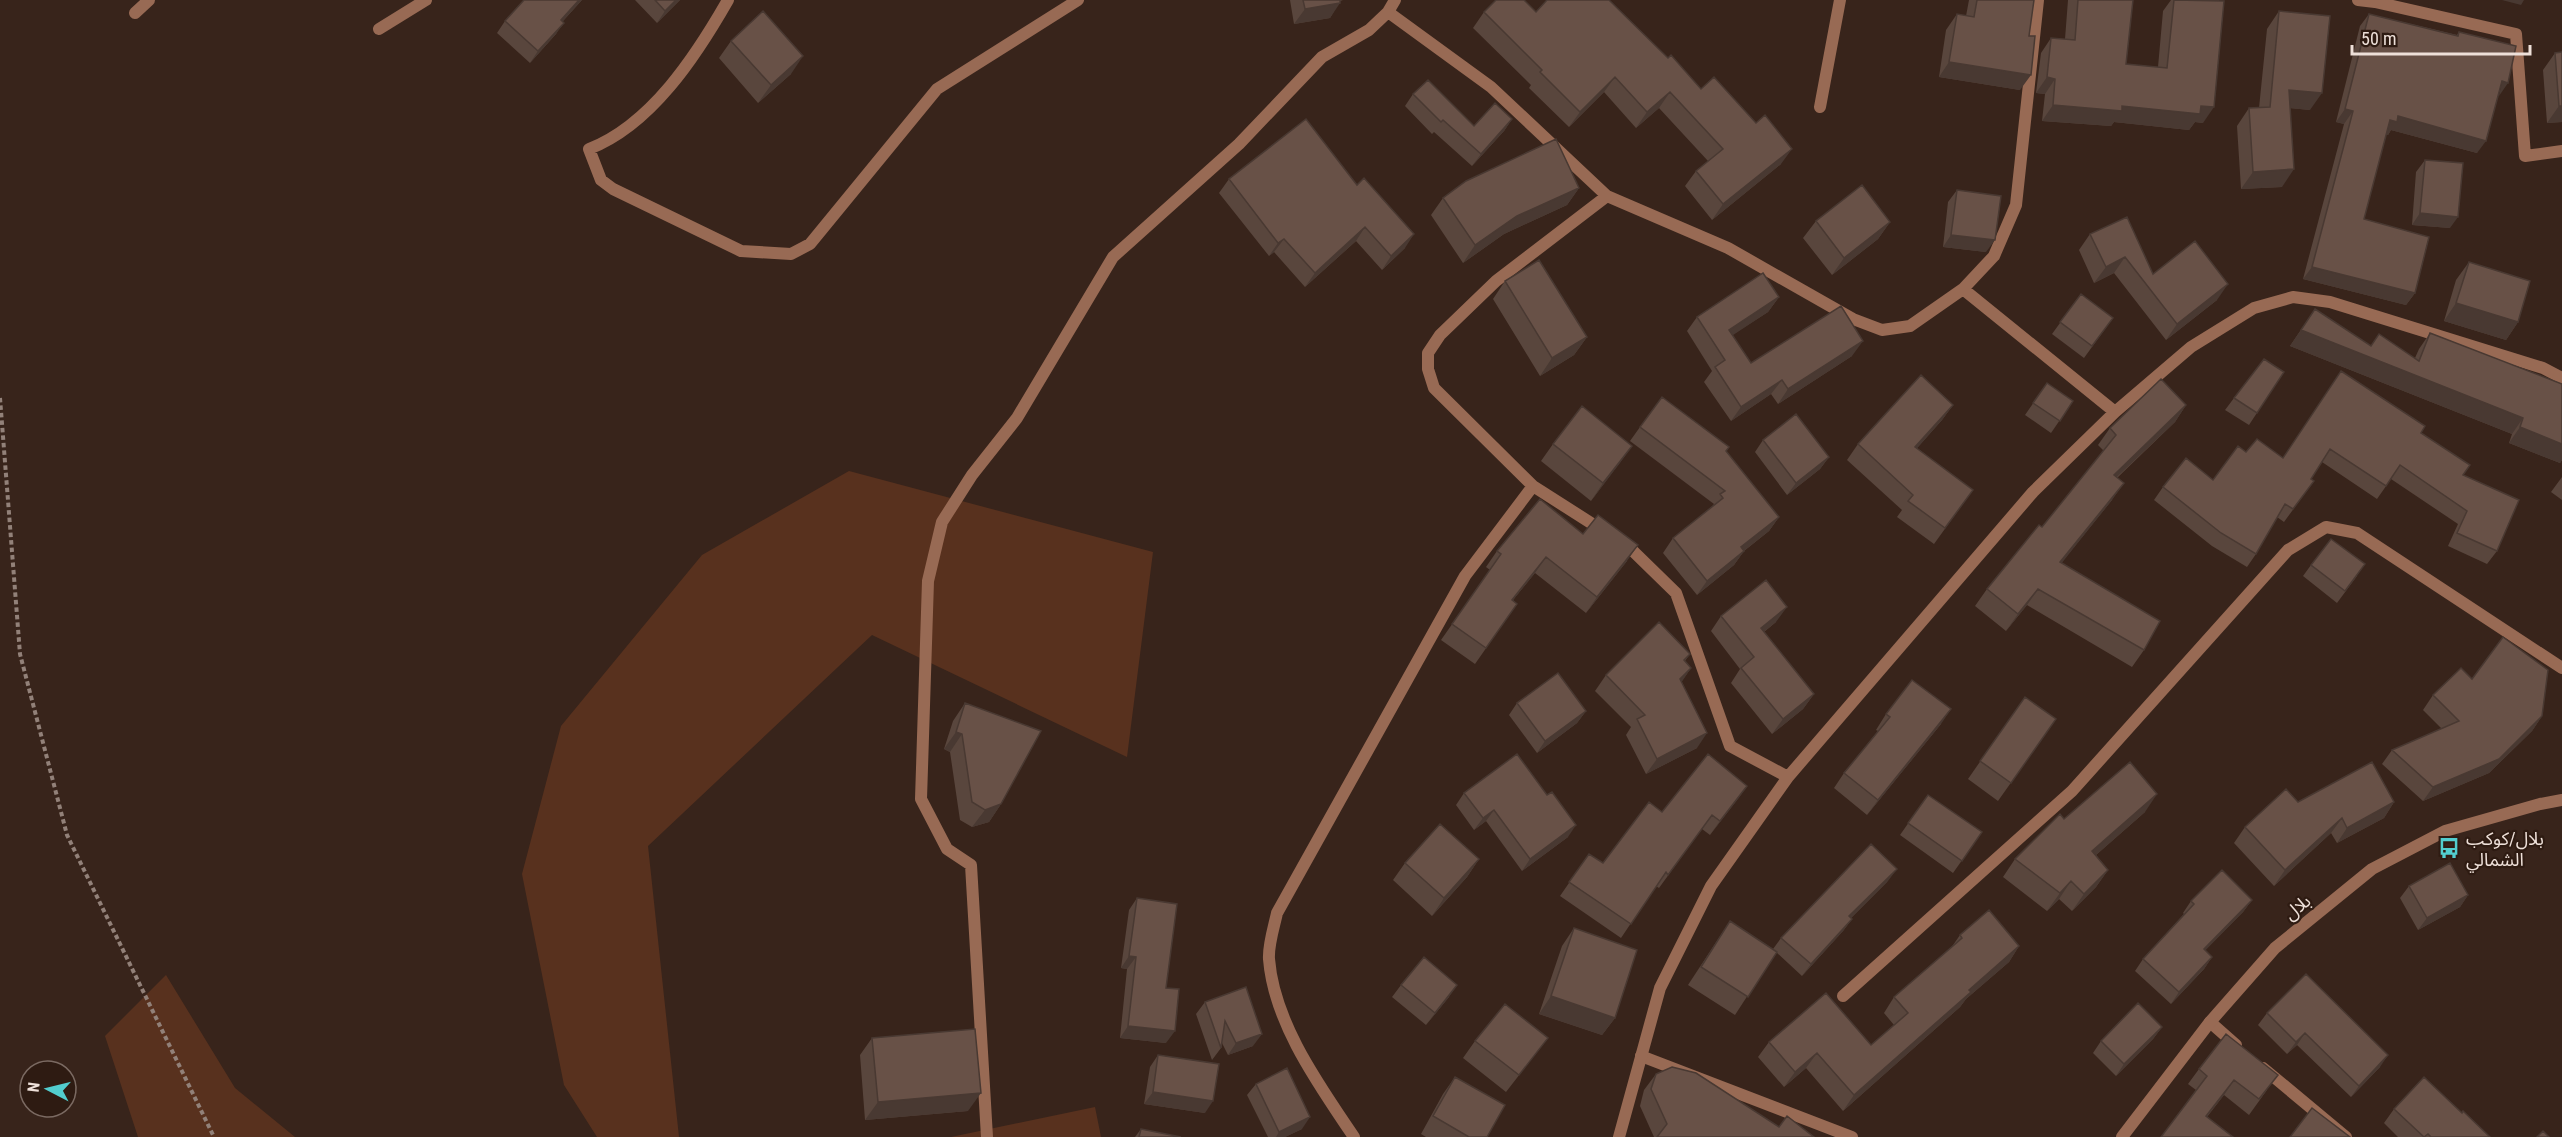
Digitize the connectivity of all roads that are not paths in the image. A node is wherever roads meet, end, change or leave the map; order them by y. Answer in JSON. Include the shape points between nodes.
{"nodes":[{"id":1,"x":149,"y":0,"type":"edge"},
{"id":2,"x":426,"y":0,"type":"edge"},
{"id":3,"x":728,"y":0,"type":"edge"},
{"id":4,"x":1078,"y":0,"type":"edge"},
{"id":5,"x":1395,"y":0,"type":"edge"},
{"id":6,"x":1840,"y":0,"type":"edge"},
{"id":7,"x":2038,"y":0,"type":"edge"},
{"id":8,"x":2358,"y":0,"type":"edge"},
{"id":9,"x":1388,"y":12,"type":"junction"},
{"id":10,"x":135,"y":13,"type":"dead end"},
{"id":11,"x":380,"y":29,"type":"dead end"},
{"id":12,"x":1820,"y":107,"type":"dead end"},
{"id":13,"x":2562,"y":151,"type":"edge"},
{"id":14,"x":1607,"y":196,"type":"junction"},
{"id":15,"x":1963,"y":289,"type":"junction"},
{"id":16,"x":2562,"y":378,"type":"edge"},
{"id":17,"x":2115,"y":412,"type":"junction"},
{"id":18,"x":1533,"y":486,"type":"junction"},
{"id":19,"x":2562,"y":668,"type":"edge"},
{"id":20,"x":1788,"y":777,"type":"junction"},
{"id":21,"x":2562,"y":800,"type":"edge"},
{"id":22,"x":1843,"y":996,"type":"dead end"},
{"id":23,"x":2210,"y":1022,"type":"junction"},
{"id":24,"x":1641,"y":1056,"type":"junction"},
{"id":25,"x":987,"y":1137,"type":"edge"},
{"id":26,"x":1354,"y":1137,"type":"edge"},
{"id":27,"x":1619,"y":1137,"type":"edge"},
{"id":28,"x":1852,"y":1137,"type":"edge"},
{"id":29,"x":2122,"y":1137,"type":"edge"},
{"id":30,"x":2346,"y":1137,"type":"edge"}],
"edges":[{"from":1,"to":10,"type":"street"},
{"from":2,"to":11,"type":"street"},
{"from":3,"to":4,"type":"street","via":[[682,69],[645,115],[589,149],[601,180],[613,189],[741,250],[790,254],[810,244],[937,89]]},
{"from":5,"to":9,"type":"street"},
{"from":6,"to":12,"type":"street"},
{"from":7,"to":15,"type":"street","via":[[2016,205],[1994,256]]},
{"from":8,"to":13,"type":"street","via":[[2516,34],[2525,156]]},
{"from":9,"to":14,"type":"street","via":[[1491,87]]},
{"from":9,"to":25,"type":"street","via":[[1369,30],[1322,57],[1239,144],[1113,257],[1017,418],[972,475],[942,522],[928,581],[921,799],[947,849],[971,864]]},
{"from":14,"to":15,"type":"street","via":[[1728,248],[1852,319],[1881,330],[1910,326]]},
{"from":14,"to":18,"type":"street","via":[[1496,281],[1440,335],[1428,353],[1434,388]]},
{"from":15,"to":17,"type":"street"},
{"from":16,"to":17,"type":"street","via":[[2543,368],[2330,302],[2294,297],[2254,308],[2191,347]]},
{"from":17,"to":20,"type":"street","via":[[2033,492]]},
{"from":18,"to":20,"type":"street","via":[[1634,552],[1676,593],[1730,747]]},
{"from":18,"to":26,"type":"street","via":[[1465,576],[1277,913],[1268,957],[1278,1002],[1311,1073]]},
{"from":19,"to":22,"type":"street","via":[[2357,533],[2326,527],[2288,550],[2072,792]]},
{"from":20,"to":24,"type":"street","via":[[1711,886],[1660,988]]},
{"from":21,"to":23,"type":"street","name":"بلال","via":[[2445,831],[2372,869],[2275,948]]},
{"from":23,"to":29,"type":"street","name":"بلال"},
{"from":23,"to":30,"type":"street"},
{"from":24,"to":27,"type":"street"},
{"from":24,"to":28,"type":"street"}]}
